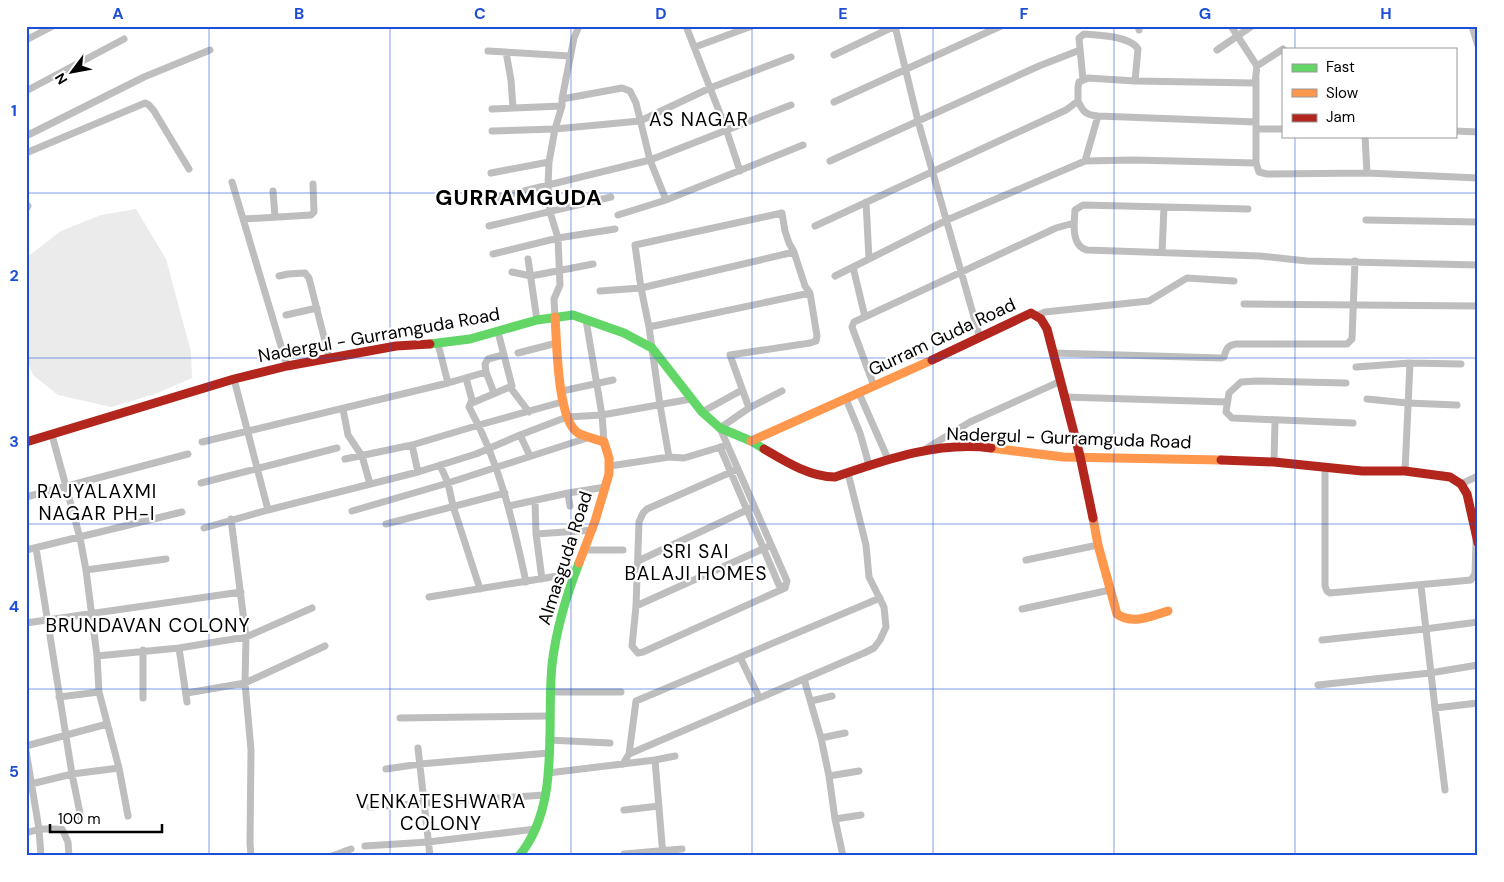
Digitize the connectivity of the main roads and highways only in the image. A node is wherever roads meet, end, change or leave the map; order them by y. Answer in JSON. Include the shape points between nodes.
{"nodes":[{"id":1,"x":555,"y":317,"type":"junction"},
{"id":2,"x":751,"y":441,"type":"junction"},
{"id":3,"x":26,"y":442,"type":"edge"},
{"id":4,"x":1080,"y":456,"type":"junction"},
{"id":5,"x":1477,"y":542,"type":"edge"},
{"id":6,"x":1168,"y":611,"type":"dead end"},
{"id":7,"x":522,"y":855,"type":"edge"}],
"edges":[{"from":1,"to":2,"type":"main road","name":"Nadergul - Gurramguda Road","via":[[572,315],[624,333],[652,348],[702,412],[720,428]]},
{"from":1,"to":3,"type":"main road","name":"Nadergul - Gurramguda Road","via":[[470,339],[396,346],[287,366]]},
{"from":1,"to":7,"type":"main road","name":"Almasguda Road","via":[[562,402],[567,417],[577,432],[604,442],[610,466],[593,530],[561,614],[555,640],[543,811],[529,847]]},
{"from":2,"to":4,"type":"main road","name":"Nadergul - Gurramguda Road","via":[[783,460],[826,477],[835,477],[888,458],[941,447],[984,447]]},
{"from":2,"to":4,"type":"main road","name":"Gurram Guda Road","via":[[1030,313],[1038,315],[1047,329]]},
{"from":4,"to":5,"type":"main road","name":"Nadergul - Gurramguda Road","via":[[1274,462],[1450,477],[1462,484],[1467,494]]},
{"from":4,"to":6,"type":"main road","name":"Gurram Guda Road","via":[[1098,545],[1117,614],[1129,620]]}]}
